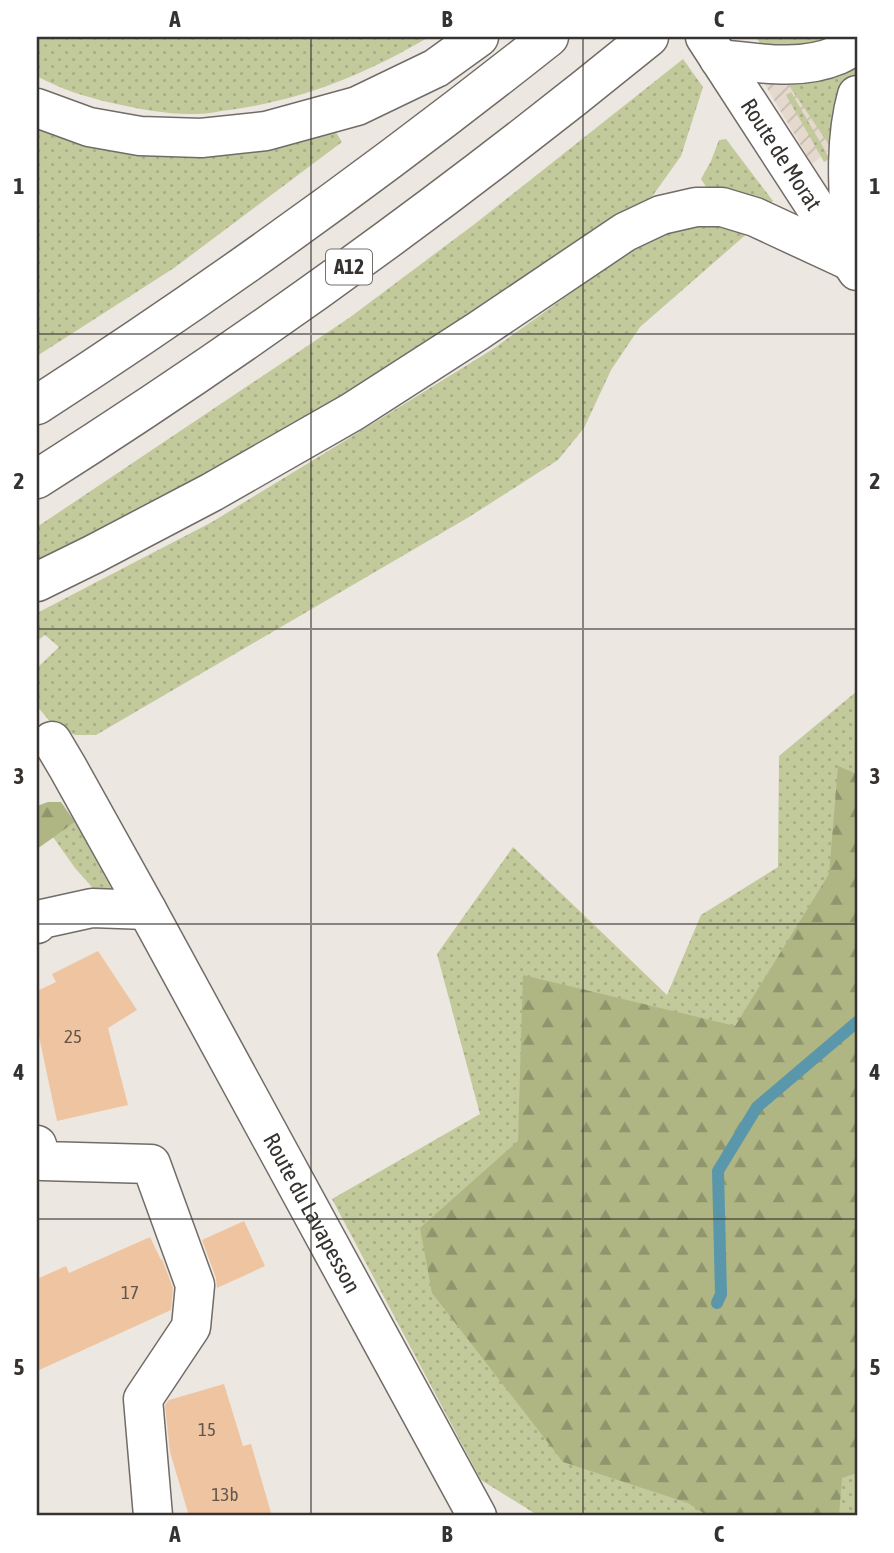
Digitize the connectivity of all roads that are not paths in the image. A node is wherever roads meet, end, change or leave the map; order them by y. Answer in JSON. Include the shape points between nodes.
{"nodes":[{"id":1,"x":479,"y":37,"type":"edge"},
{"id":2,"x":549,"y":37,"type":"edge"},
{"id":3,"x":649,"y":37,"type":"edge"},
{"id":4,"x":857,"y":44,"type":"edge"},
{"id":5,"x":712,"y":48,"type":"edge"},
{"id":6,"x":857,"y":95,"type":"edge"},
{"id":7,"x":37,"y":108,"type":"edge"},
{"id":8,"x":855,"y":267,"type":"edge"},
{"id":9,"x":37,"y":405,"type":"edge"},
{"id":10,"x":37,"y":478,"type":"edge"},
{"id":11,"x":37,"y":582,"type":"edge"},
{"id":12,"x":52,"y":741,"type":"dead end"},
{"id":13,"x":147,"y":910,"type":"junction"},
{"id":14,"x":37,"y":924,"type":"edge"},
{"id":15,"x":37,"y":1145,"type":"edge"},
{"id":16,"x":153,"y":1516,"type":"edge"},
{"id":17,"x":477,"y":1516,"type":"edge"}],
"edges":[{"from":1,"to":7,"type":"main road","via":[[436,68],[357,106],[266,131],[201,138],[140,136],[89,127]]},
{"from":2,"to":9,"type":"main road","via":[[293,231]]},
{"from":3,"to":10,"type":"main road","number":"A12","via":[[327,283]]},
{"from":4,"to":5,"type":"main road","via":[[837,55],[781,65]]},
{"from":5,"to":8,"type":"main road","name":"Route de Morat"},
{"from":6,"to":8,"type":"main road","via":[[849,162]]},
{"from":8,"to":11,"type":"main road","via":[[755,217],[722,207],[696,206],[661,215],[625,232],[352,412]]},
{"from":12,"to":13,"type":"main road","name":"Route du Lavapesson"},
{"from":13,"to":14,"type":"main road","via":[[92,908]]},
{"from":13,"to":17,"type":"main road","name":"Route du Lavapesson"},
{"from":15,"to":16,"type":"main road","via":[[42,1161],[151,1164],[195,1285],[191,1327],[143,1399]]}]}
